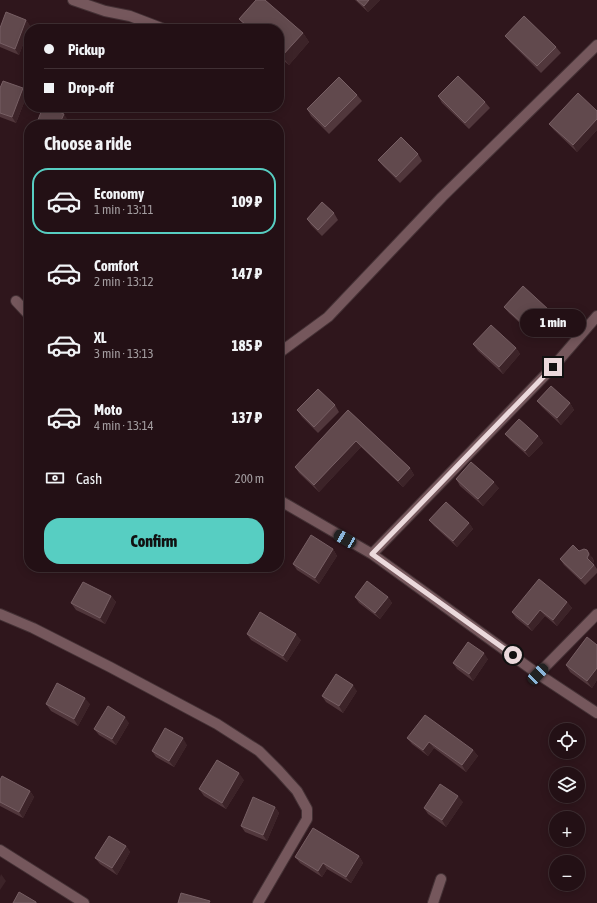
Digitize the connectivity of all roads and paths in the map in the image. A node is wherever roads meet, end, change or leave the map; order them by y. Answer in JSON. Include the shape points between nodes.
{"nodes":[{"id":1,"x":73,"y":0,"type":"edge"},
{"id":2,"x":151,"y":24,"type":"edge"},
{"id":3,"x":597,"y":45,"type":"edge"},
{"id":4,"x":16,"y":301,"type":"dead end"},
{"id":5,"x":24,"y":310,"type":"edge"},
{"id":6,"x":597,"y":316,"type":"edge"},
{"id":7,"x":284,"y":349,"type":"edge"},
{"id":8,"x":284,"y":503,"type":"edge"},
{"id":9,"x":372,"y":554,"type":"junction"},
{"id":10,"x":0,"y":614,"type":"edge"},
{"id":11,"x":597,"y":614,"type":"edge"},
{"id":12,"x":538,"y":674,"type":"junction"},
{"id":13,"x":597,"y":713,"type":"edge"},
{"id":14,"x":0,"y":850,"type":"edge"},
{"id":15,"x":441,"y":879,"type":"dead end"},
{"id":16,"x":84,"y":903,"type":"edge"},
{"id":17,"x":258,"y":903,"type":"edge"},
{"id":18,"x":433,"y":903,"type":"edge"}],
"edges":[{"from":1,"to":2,"type":"street"},
{"from":3,"to":7,"type":"street","via":[[442,197],[328,317]]},
{"from":4,"to":5,"type":"street"},
{"from":6,"to":9,"type":"street","via":[[553,367]]},
{"from":8,"to":9,"type":"street"},
{"from":9,"to":12,"type":"street"},
{"from":10,"to":17,"type":"street","via":[[33,628],[217,724],[258,751],[279,771],[297,792],[307,809],[307,819]]},
{"from":11,"to":12,"type":"street"},
{"from":12,"to":13,"type":"street"},
{"from":14,"to":16,"type":"street"},
{"from":15,"to":18,"type":"street"}]}
